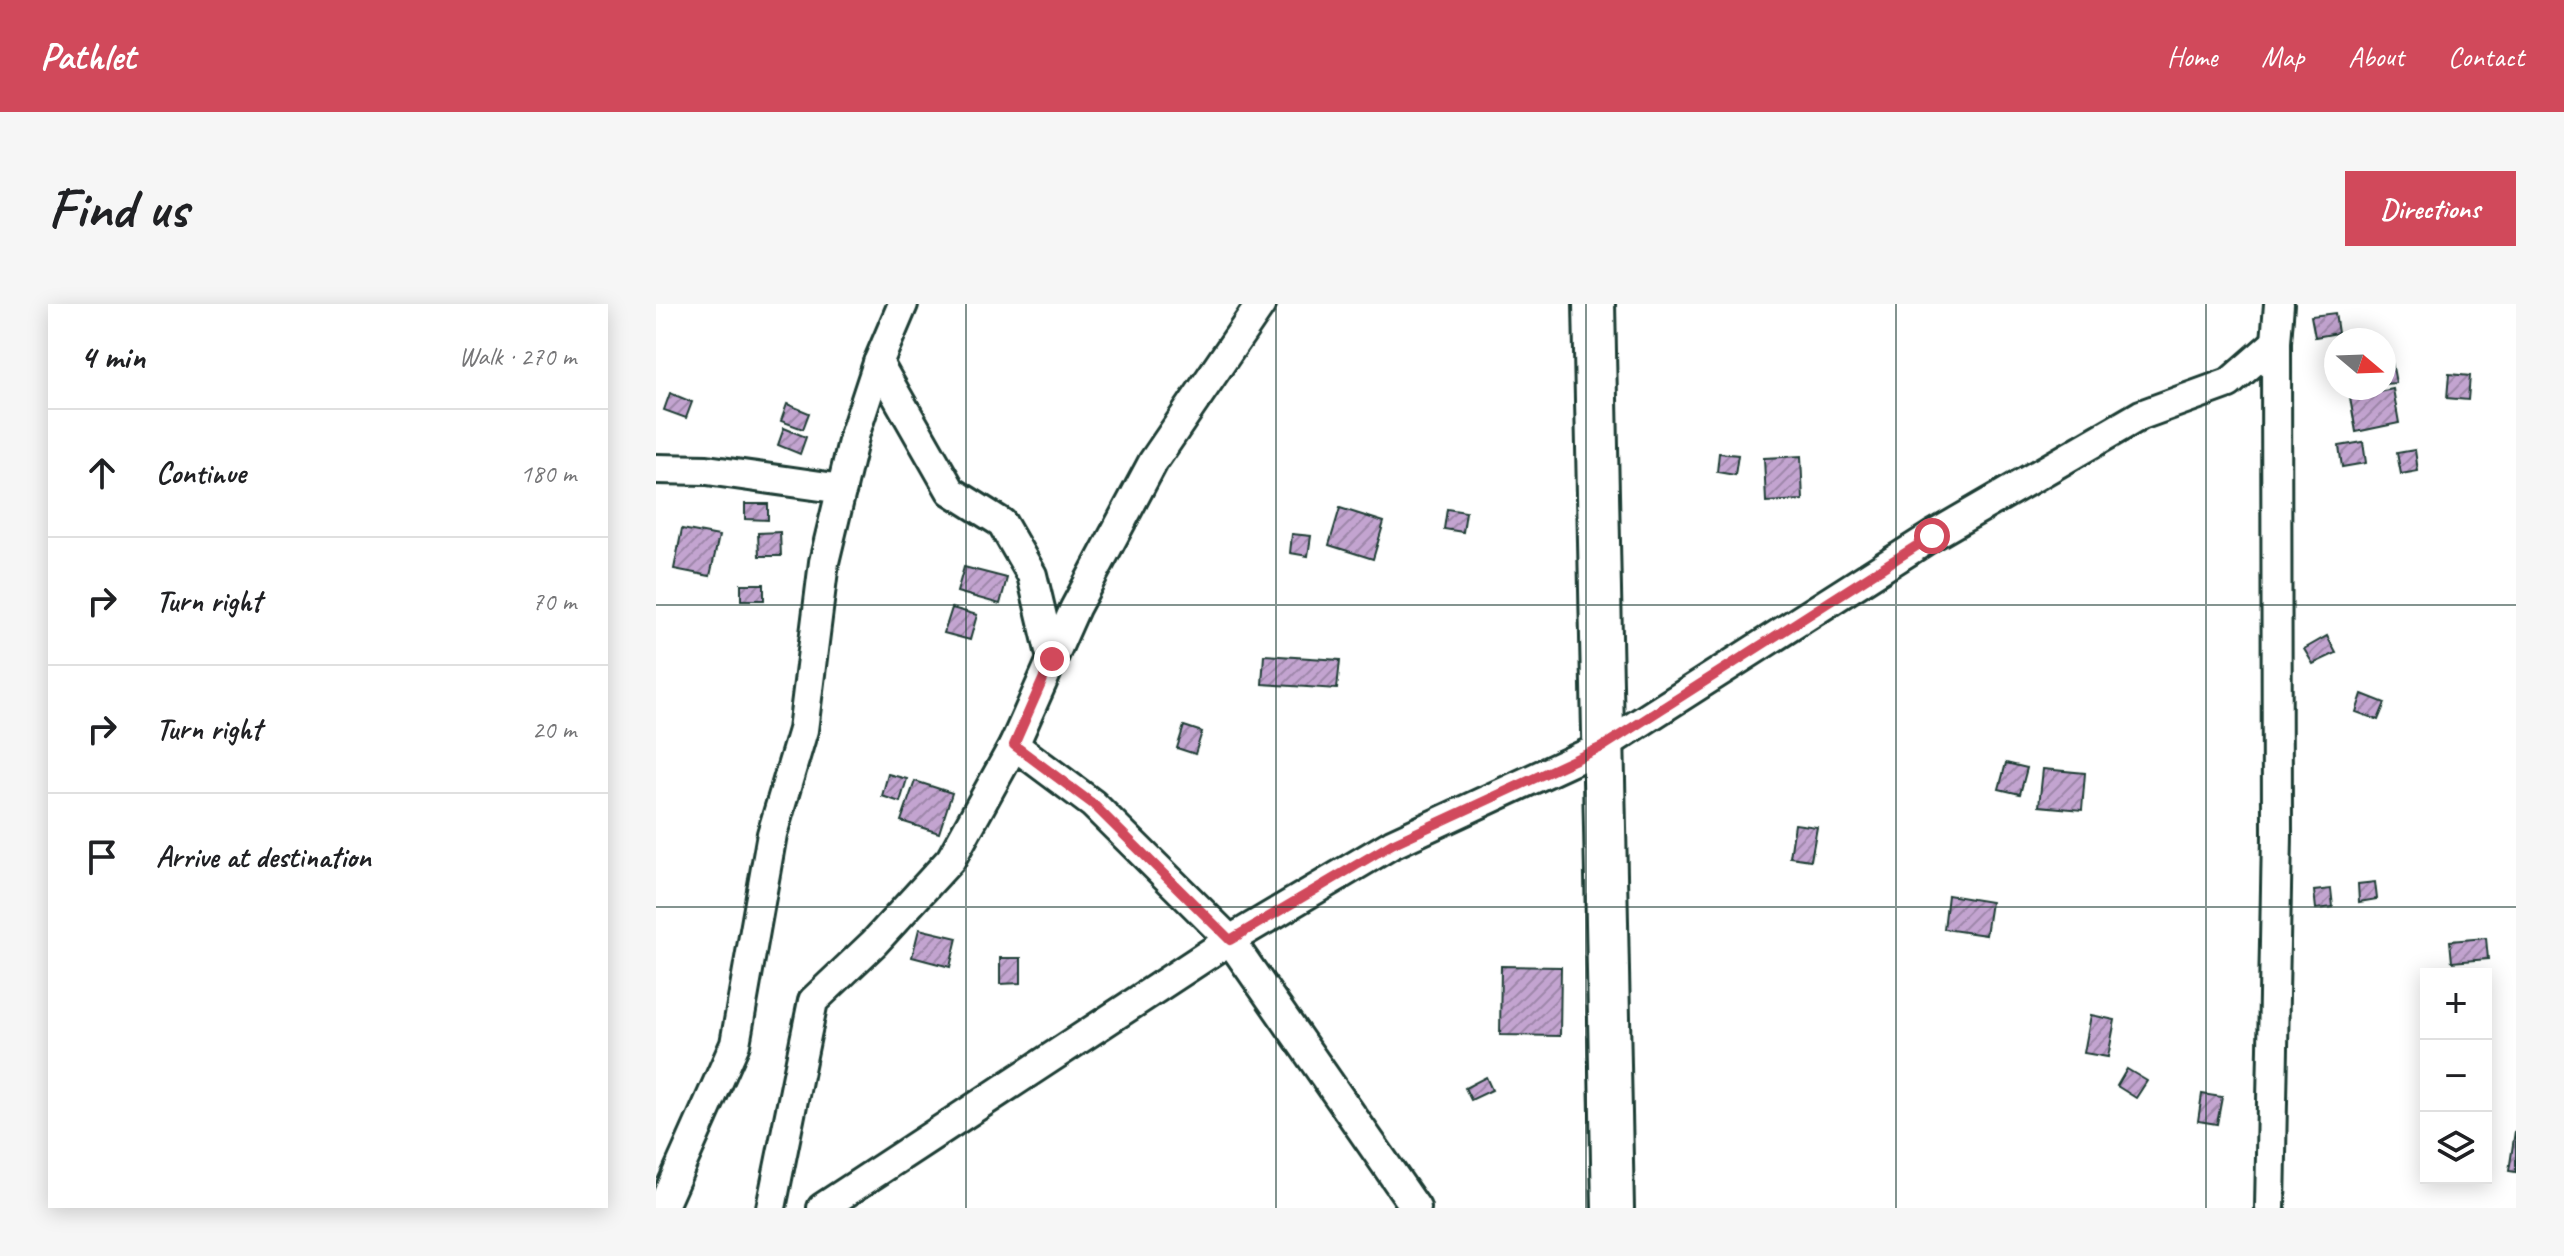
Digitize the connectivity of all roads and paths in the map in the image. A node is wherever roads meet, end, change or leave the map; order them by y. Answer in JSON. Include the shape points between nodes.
{"nodes":[{"id":1,"x":903,"y":304,"type":"edge"},
{"id":2,"x":1261,"y":304,"type":"edge"},
{"id":3,"x":1594,"y":304,"type":"edge"},
{"id":4,"x":2279,"y":304,"type":"edge"},
{"id":5,"x":2276,"y":342,"type":"junction"},
{"id":6,"x":878,"y":363,"type":"junction"},
{"id":7,"x":656,"y":469,"type":"edge"},
{"id":8,"x":842,"y":489,"type":"junction"},
{"id":9,"x":1052,"y":659,"type":"junction"},
{"id":10,"x":1014,"y":745,"type":"junction"},
{"id":11,"x":1602,"y":747,"type":"junction"},
{"id":12,"x":1230,"y":940,"type":"junction"},
{"id":13,"x":662,"y":1208,"type":"edge"},
{"id":14,"x":771,"y":1208,"type":"edge"},
{"id":15,"x":822,"y":1208,"type":"edge"},
{"id":16,"x":1416,"y":1208,"type":"edge"},
{"id":17,"x":1613,"y":1208,"type":"edge"},
{"id":18,"x":2270,"y":1208,"type":"edge"}],
"edges":[{"from":1,"to":6,"type":"street"},
{"from":2,"to":9,"type":"street","via":[[1153,462]]},
{"from":3,"to":11,"type":"street"},
{"from":4,"to":5,"type":"street"},
{"from":5,"to":11,"type":"street","via":[[2229,383],[2141,415],[1932,536]]},
{"from":5,"to":18,"type":"street","via":[[2277,835]]},
{"from":6,"to":8,"type":"street"},
{"from":6,"to":9,"type":"street","via":[[951,491],[1002,523],[1032,575]]},
{"from":7,"to":8,"type":"street","via":[[707,470]]},
{"from":8,"to":13,"type":"street","via":[[824,562],[803,730],[772,834],[735,1044]]},
{"from":9,"to":10,"type":"street"},
{"from":10,"to":12,"type":"street","via":[[1093,804]]},
{"from":10,"to":14,"type":"street","via":[[951,859],[813,1001]]},
{"from":11,"to":12,"type":"street","via":[[1392,844]]},
{"from":11,"to":17,"type":"street"},
{"from":12,"to":15,"type":"street"},
{"from":12,"to":16,"type":"street"}]}
